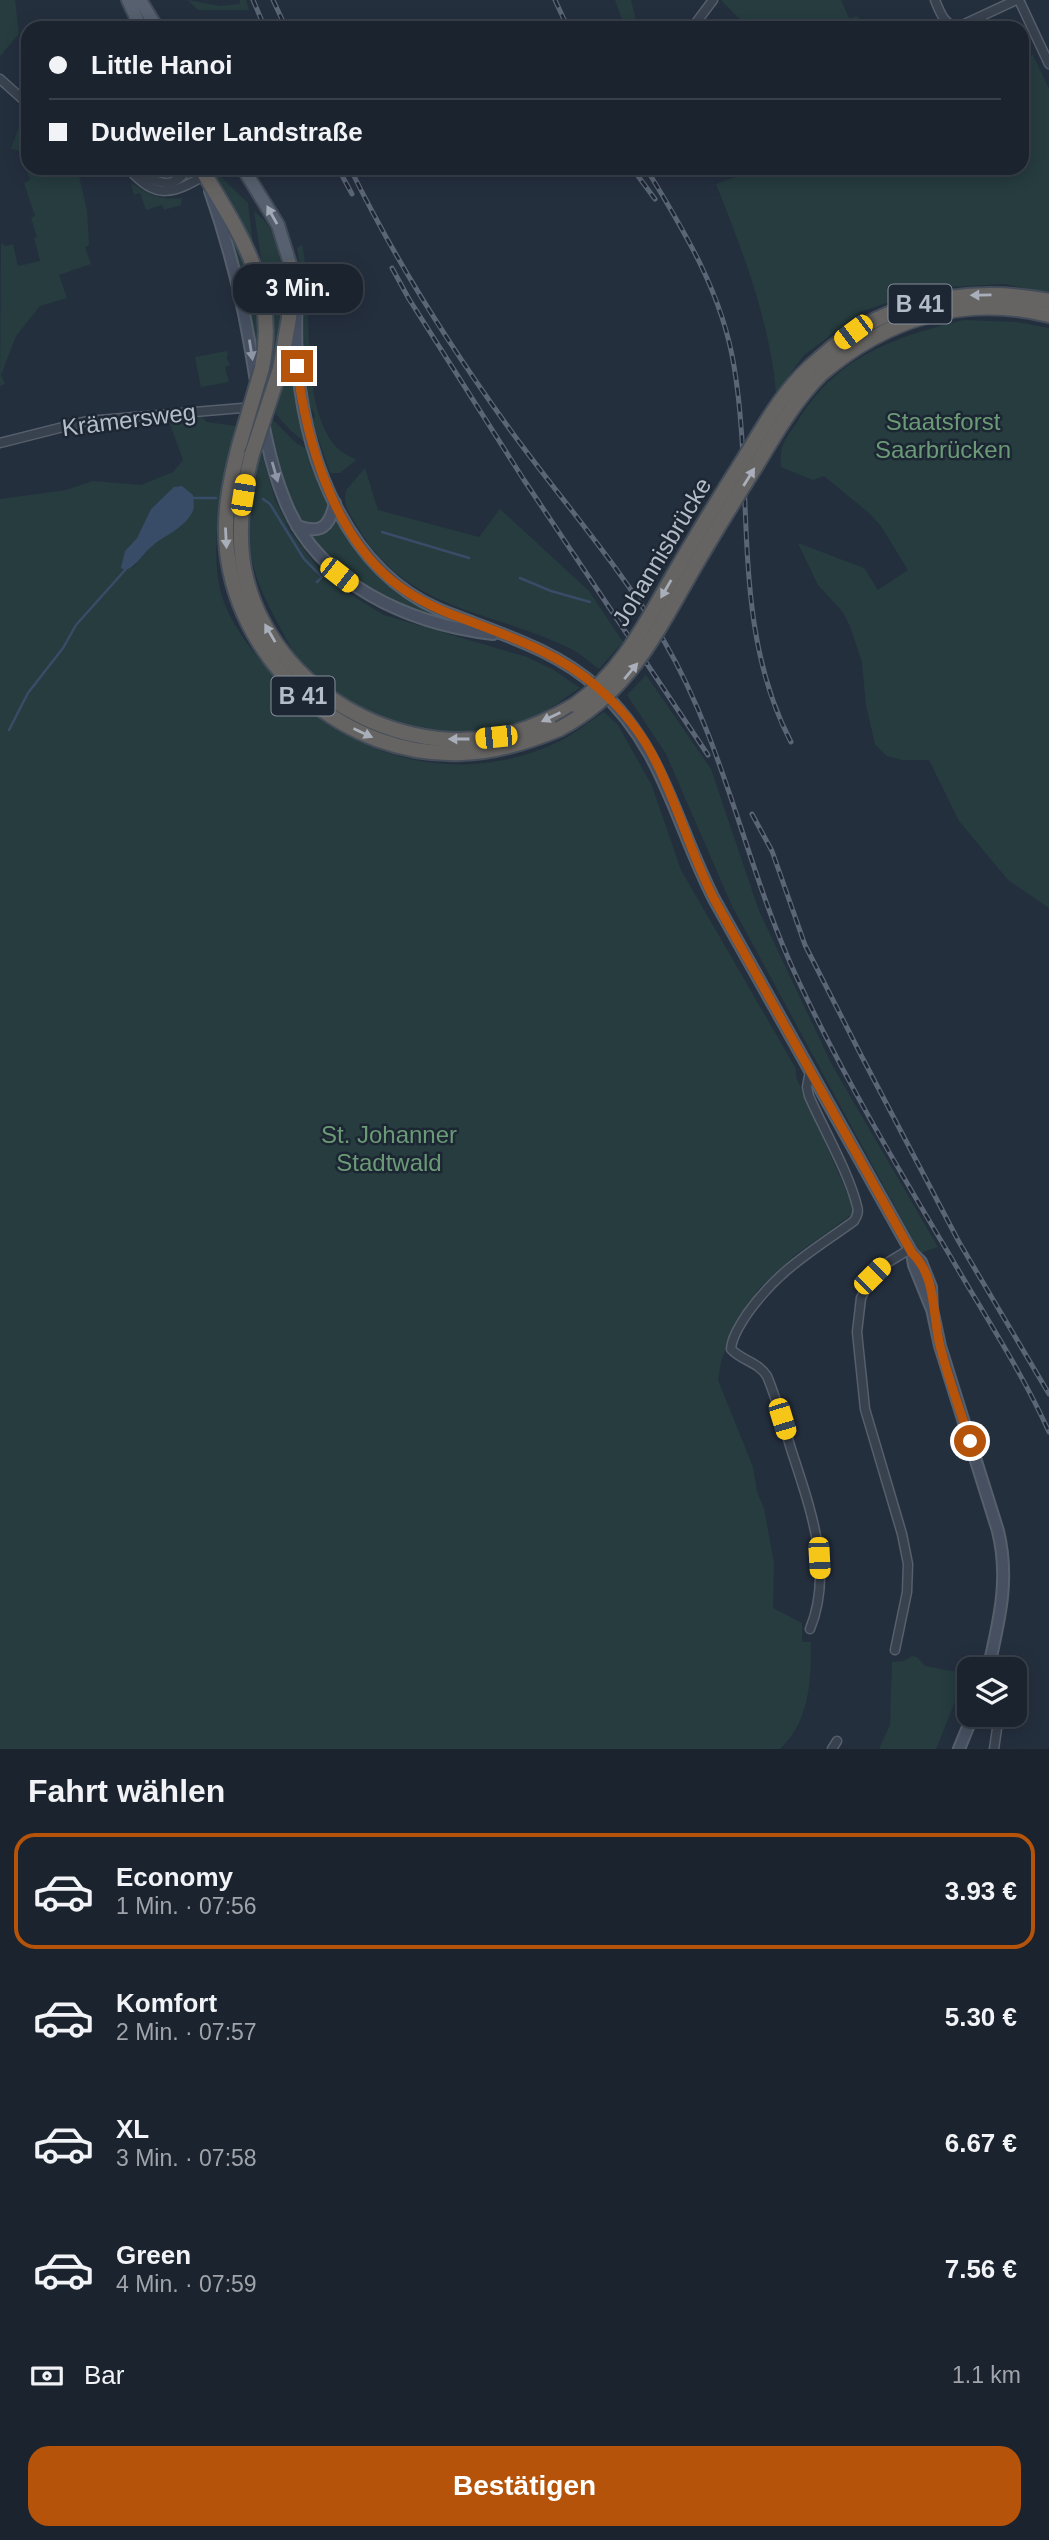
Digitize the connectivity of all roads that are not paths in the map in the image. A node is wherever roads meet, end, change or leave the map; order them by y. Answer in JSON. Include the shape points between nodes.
{"nodes":[{"id":1,"x":128,"y":0,"type":"edge"},
{"id":2,"x":139,"y":0,"type":"edge"},
{"id":3,"x":713,"y":0,"type":"edge"},
{"id":4,"x":935,"y":0,"type":"edge"},
{"id":5,"x":1018,"y":0,"type":"edge"},
{"id":6,"x":138,"y":21,"type":"edge"},
{"id":7,"x":152,"y":21,"type":"edge"},
{"id":8,"x":697,"y":21,"type":"edge"},
{"id":9,"x":946,"y":21,"type":"edge"},
{"id":10,"x":970,"y":21,"type":"edge"},
{"id":11,"x":1028,"y":21,"type":"edge"},
{"id":12,"x":1029,"y":23,"type":"edge"},
{"id":13,"x":1049,"y":64,"type":"edge"},
{"id":14,"x":0,"y":79,"type":"edge"},
{"id":15,"x":21,"y":98,"type":"edge"},
{"id":16,"x":134,"y":175,"type":"edge"},
{"id":17,"x":141,"y":175,"type":"edge"},
{"id":18,"x":183,"y":175,"type":"edge"},
{"id":19,"x":201,"y":175,"type":"edge"},
{"id":20,"x":209,"y":175,"type":"edge"},
{"id":21,"x":211,"y":175,"type":"edge"},
{"id":22,"x":247,"y":175,"type":"edge"},
{"id":23,"x":290,"y":267,"type":"junction"},
{"id":24,"x":1049,"y":301,"type":"edge"},
{"id":25,"x":1049,"y":315,"type":"edge"},
{"id":26,"x":815,"y":371,"type":"junction"},
{"id":27,"x":260,"y":406,"type":"junction"},
{"id":28,"x":0,"y":443,"type":"edge"},
{"id":29,"x":245,"y":450,"type":"junction"},
{"id":30,"x":335,"y":503,"type":"junction"},
{"id":31,"x":297,"y":526,"type":"junction"},
{"id":32,"x":501,"y":635,"type":"junction"},
{"id":33,"x":810,"y":1071,"type":"junction"},
{"id":34,"x":911,"y":1251,"type":"junction"},
{"id":35,"x":810,"y":1629,"type":"dead end"},
{"id":36,"x":895,"y":1650,"type":"dead end"},
{"id":37,"x":991,"y":1657,"type":"edge"},
{"id":38,"x":968,"y":1727,"type":"edge"},
{"id":39,"x":997,"y":1727,"type":"edge"},
{"id":40,"x":959,"y":1749,"type":"edge"},
{"id":41,"x":994,"y":1749,"type":"edge"}],
"edges":[{"from":1,"to":6,"type":"main road"},
{"from":2,"to":7,"type":"main road"},
{"from":3,"to":8,"type":"street"},
{"from":4,"to":9,"type":"street"},
{"from":5,"to":10,"type":"street"},
{"from":5,"to":11,"type":"street"},
{"from":12,"to":13,"type":"street"},
{"from":14,"to":15,"type":"street"},
{"from":16,"to":19,"type":"street","via":[[162,191],[180,189]]},
{"from":17,"to":18,"type":"street","via":[[167,183]]},
{"from":20,"to":27,"type":"main road","one_way":true,"via":[[235,269]]},
{"from":21,"to":29,"type":"highway","number":"B 41","bridge":true,"via":[[259,278],[267,326]]},
{"from":23,"to":22,"type":"main road","one_way":true,"via":[[278,225]]},
{"from":23,"to":29,"type":"highway","number":"B 41","bridge":true,"via":[[289,318],[280,369]]},
{"from":23,"to":30,"type":"main road","via":[[303,408],[317,461]]},
{"from":24,"to":26,"type":"highway","number":"B 41","one_way":true,"via":[[975,295],[906,307],[853,332]]},
{"from":25,"to":26,"type":"highway","number":"B 41","via":[[1005,307],[939,312],[910,320]]},
{"from":26,"to":29,"type":"highway","name":"Johannisbrücke","number":"B 41","one_way":true,"bridge":true,"via":[[783,398],[614,671],[581,700],[547,720],[496,737],[435,739],[381,725],[348,709],[297,671],[270,635],[244,570]]},
{"from":29,"to":26,"type":"highway","name":"Johannisbrücke","number":"B 41","one_way":true,"bridge":true,"via":[[228,492],[227,553],[243,612],[263,650],[303,695],[357,731],[420,751],[485,751],[527,742],[574,721],[606,697],[642,658]]},
{"from":27,"to":28,"type":"street","name":"Krämersweg","via":[[86,421]]},
{"from":27,"to":31,"type":"main road","one_way":true,"via":[[273,465]]},
{"from":30,"to":31,"type":"main road","via":[[321,529]]},
{"from":30,"to":32,"type":"main road","via":[[363,549],[391,580],[418,599]]},
{"from":31,"to":32,"type":"main road","via":[[339,575],[373,598],[439,622]]},
{"from":32,"to":33,"type":"main road","via":[[551,655],[578,672],[634,726],[656,762],[709,890]]},
{"from":33,"to":34,"type":"main road"},
{"from":33,"to":35,"type":"street","via":[[808,1096],[858,1215],[799,1257],[768,1286],[742,1321],[731,1349],[758,1364],[767,1376],[810,1508],[820,1577]]},
{"from":34,"to":36,"type":"street","via":[[872,1276],[861,1298],[857,1332],[865,1409],[908,1564]]},
{"from":34,"to":37,"type":"main road","via":[[1004,1556],[1002,1601]]},
{"from":38,"to":40,"type":"main road"},
{"from":39,"to":41,"type":"street"}]}
